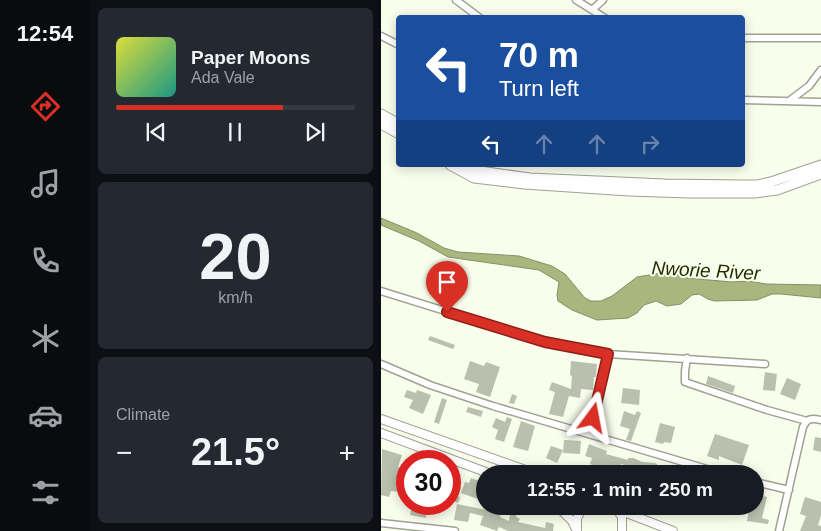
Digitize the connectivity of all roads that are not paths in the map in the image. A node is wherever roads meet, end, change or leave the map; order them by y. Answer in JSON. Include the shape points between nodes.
{"nodes":[{"id":1,"x":456,"y":0,"type":"edge"},
{"id":2,"x":576,"y":0,"type":"edge"},
{"id":3,"x":603,"y":0,"type":"edge"},
{"id":4,"x":592,"y":10,"type":"junction"},
{"id":5,"x":476,"y":15,"type":"edge"},
{"id":6,"x":600,"y":15,"type":"edge"},
{"id":7,"x":381,"y":36,"type":"edge"},
{"id":8,"x":745,"y":38,"type":"edge"},
{"id":9,"x":821,"y":38,"type":"edge"},
{"id":10,"x":396,"y":44,"type":"edge"},
{"id":11,"x":821,"y":70,"type":"edge"},
{"id":12,"x":745,"y":100,"type":"edge"},
{"id":13,"x":789,"y":101,"type":"junction"},
{"id":14,"x":821,"y":102,"type":"edge"},
{"id":15,"x":381,"y":114,"type":"edge"},
{"id":16,"x":396,"y":122,"type":"edge"},
{"id":17,"x":381,"y":124,"type":"edge"},
{"id":18,"x":396,"y":132,"type":"edge"},
{"id":19,"x":821,"y":165,"type":"edge"},
{"id":20,"x":454,"y":167,"type":"edge"},
{"id":21,"x":470,"y":167,"type":"edge"},
{"id":22,"x":821,"y":174,"type":"edge"},
{"id":23,"x":381,"y":291,"type":"edge"},
{"id":24,"x":608,"y":354,"type":"junction"},
{"id":25,"x":687,"y":358,"type":"junction"},
{"id":26,"x":381,"y":364,"type":"edge"},
{"id":27,"x":765,"y":364,"type":"dead end"},
{"id":28,"x":381,"y":419,"type":"edge"},
{"id":29,"x":821,"y":420,"type":"edge"},
{"id":30,"x":807,"y":421,"type":"junction"},
{"id":31,"x":381,"y":433,"type":"edge"},
{"id":32,"x":590,"y":434,"type":"junction"},
{"id":33,"x":511,"y":465,"type":"edge"},
{"id":34,"x":694,"y":465,"type":"edge"},
{"id":35,"x":476,"y":468,"type":"edge"},
{"id":36,"x":764,"y":484,"type":"edge"},
{"id":37,"x":789,"y":490,"type":"junction"},
{"id":38,"x":566,"y":515,"type":"edge"},
{"id":39,"x":579,"y":515,"type":"edge"},
{"id":40,"x":620,"y":515,"type":"edge"},
{"id":41,"x":634,"y":515,"type":"edge"},
{"id":42,"x":381,"y":523,"type":"edge"},
{"id":43,"x":455,"y":531,"type":"edge"},
{"id":44,"x":577,"y":531,"type":"edge"},
{"id":45,"x":622,"y":531,"type":"edge"},
{"id":46,"x":673,"y":531,"type":"edge"},
{"id":47,"x":779,"y":531,"type":"edge"}],
"edges":[{"from":1,"to":5,"type":"street"},
{"from":2,"to":4,"type":"street"},
{"from":3,"to":4,"type":"street"},
{"from":4,"to":6,"type":"street"},
{"from":7,"to":10,"type":"street"},
{"from":8,"to":9,"type":"street"},
{"from":11,"to":13,"type":"street","via":[[809,86]]},
{"from":12,"to":13,"type":"street"},
{"from":13,"to":14,"type":"street"},
{"from":15,"to":16,"type":"main road"},
{"from":17,"to":18,"type":"main road"},
{"from":19,"to":21,"type":"main road","via":[[771,182],[749,185],[530,178],[488,173]]},
{"from":20,"to":22,"type":"main road","via":[[473,178],[505,182],[689,193],[777,190]]},
{"from":23,"to":24,"type":"street","via":[[545,342]]},
{"from":24,"to":25,"type":"street"},
{"from":24,"to":32,"type":"street"},
{"from":25,"to":27,"type":"street"},
{"from":25,"to":30,"type":"street","via":[[685,382]]},
{"from":26,"to":32,"type":"street","via":[[430,385]]},
{"from":28,"to":33,"type":"street"},
{"from":29,"to":30,"type":"street","via":[[813,418]]},
{"from":30,"to":37,"type":"street"},
{"from":31,"to":35,"type":"street"},
{"from":32,"to":34,"type":"street"},
{"from":36,"to":37,"type":"street"},
{"from":37,"to":47,"type":"street"},
{"from":38,"to":44,"type":"street"},
{"from":39,"to":44,"type":"street"},
{"from":40,"to":45,"type":"street"},
{"from":41,"to":46,"type":"street"},
{"from":42,"to":43,"type":"street"}]}
